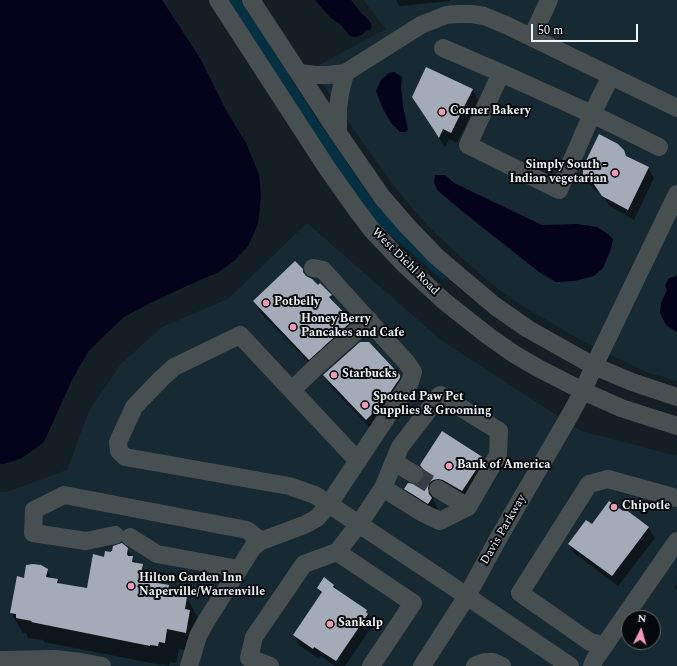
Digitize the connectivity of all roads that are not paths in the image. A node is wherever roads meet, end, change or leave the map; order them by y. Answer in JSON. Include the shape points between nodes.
{"nodes":[{"id":1,"x":218,"y":0,"type":"edge"},
{"id":2,"x":251,"y":0,"type":"edge"},
{"id":3,"x":549,"y":0,"type":"edge"},
{"id":4,"x":532,"y":37,"type":"junction"},
{"id":5,"x":443,"y":48,"type":"dead end"},
{"id":6,"x":299,"y":73,"type":"junction"},
{"id":7,"x":345,"y":73,"type":"junction"},
{"id":8,"x":501,"y":73,"type":"junction"},
{"id":9,"x":611,"y":76,"type":"junction"},
{"id":10,"x":677,"y":108,"type":"edge"},
{"id":11,"x":592,"y":114,"type":"junction"},
{"id":12,"x":338,"y":133,"type":"junction"},
{"id":13,"x":659,"y":147,"type":"dead end"},
{"id":14,"x":677,"y":194,"type":"edge"},
{"id":15,"x":312,"y":268,"type":"dead end"},
{"id":16,"x":369,"y":320,"type":"junction"},
{"id":17,"x":594,"y":366,"type":"junction"},
{"id":18,"x":292,"y":390,"type":"junction"},
{"id":19,"x":583,"y":391,"type":"junction"},
{"id":20,"x":677,"y":398,"type":"edge"},
{"id":21,"x":677,"y":426,"type":"edge"},
{"id":22,"x":358,"y":461,"type":"junction"},
{"id":23,"x":394,"y":462,"type":"junction"},
{"id":24,"x":414,"y":474,"type":"tunnel mouth"},
{"id":25,"x":384,"y":488,"type":"junction"},
{"id":26,"x":438,"y":489,"type":"tunnel mouth"},
{"id":27,"x":677,"y":498,"type":"edge"},
{"id":28,"x":329,"y":504,"type":"junction"},
{"id":29,"x":468,"y":507,"type":"junction"},
{"id":30,"x":359,"y":524,"type":"junction"},
{"id":31,"x":261,"y":541,"type":"junction"},
{"id":32,"x":677,"y":541,"type":"edge"},
{"id":33,"x":337,"y":552,"type":"junction"},
{"id":34,"x":239,"y":569,"type":"junction"},
{"id":35,"x":467,"y":596,"type":"junction"},
{"id":36,"x":604,"y":646,"type":"junction"},
{"id":37,"x":2,"y":662,"type":"edge"},
{"id":38,"x":39,"y":662,"type":"edge"},
{"id":39,"x":81,"y":664,"type":"edge"},
{"id":40,"x":102,"y":666,"type":"edge"},
{"id":41,"x":189,"y":666,"type":"edge"},
{"id":42,"x":270,"y":666,"type":"edge"},
{"id":43,"x":371,"y":666,"type":"edge"},
{"id":44,"x":422,"y":666,"type":"edge"},
{"id":45,"x":475,"y":666,"type":"edge"},
{"id":46,"x":502,"y":666,"type":"edge"},
{"id":47,"x":570,"y":666,"type":"edge"},
{"id":48,"x":592,"y":666,"type":"edge"}],
"edges":[{"from":1,"to":19,"type":"street","name":"West Diehl Road","via":[[327,168],[372,230],[444,301],[487,335],[514,354]]},
{"from":2,"to":6,"type":"street"},
{"from":3,"to":4,"type":"street"},
{"from":4,"to":7,"type":"street","via":[[484,16],[446,15],[421,25]]},
{"from":4,"to":9,"type":"street"},
{"from":5,"to":8,"type":"street"},
{"from":6,"to":7,"type":"street"},
{"from":6,"to":12,"type":"street"},
{"from":7,"to":12,"type":"street","via":[[338,108]]},
{"from":8,"to":11,"type":"street"},
{"from":8,"to":11,"type":"street","via":[[468,145],[559,190]]},
{"from":9,"to":10,"type":"street"},
{"from":9,"to":11,"type":"street"},
{"from":11,"to":13,"type":"street"},
{"from":12,"to":17,"type":"street","via":[[382,197],[437,257],[513,319]]},
{"from":14,"to":17,"type":"street","name":"Davis Parkway"},
{"from":15,"to":16,"type":"street","via":[[323,270]]},
{"from":16,"to":18,"type":"street"},
{"from":16,"to":22,"type":"street","via":[[413,372],[410,382]]},
{"from":17,"to":19,"type":"street","name":"Davis Parkway"},
{"from":17,"to":20,"type":"street"},
{"from":18,"to":22,"type":"street"},
{"from":18,"to":28,"type":"street","via":[[240,335],[174,367],[161,378],[134,407],[118,442],[119,450],[125,457],[289,486],[314,495]]},
{"from":19,"to":21,"type":"street","name":"West Diehl Road","via":[[621,408]]},
{"from":19,"to":35,"type":"street","name":"Davis Parkway"},
{"from":22,"to":28,"type":"street"},
{"from":23,"to":24,"type":"street"},
{"from":23,"to":25,"type":"street"},
{"from":23,"to":29,"type":"street","via":[[400,447],[440,395],[499,431],[498,455]]},
{"from":25,"to":29,"type":"street","via":[[440,521]]},
{"from":25,"to":30,"type":"street"},
{"from":26,"to":29,"type":"street"},
{"from":27,"to":36,"type":"street","via":[[608,479],[589,484],[520,593],[590,642]]},
{"from":28,"to":30,"type":"street"},
{"from":28,"to":31,"type":"street","via":[[317,518]]},
{"from":30,"to":33,"type":"street"},
{"from":30,"to":35,"type":"street"},
{"from":31,"to":34,"type":"street","via":[[253,547]]},
{"from":31,"to":34,"type":"street","via":[[246,530],[64,495],[34,510],[33,533],[86,541],[122,536],[157,554]]},
{"from":32,"to":36,"type":"street"},
{"from":33,"to":42,"type":"street","via":[[304,564],[254,637],[249,658]]},
{"from":33,"to":43,"type":"street","via":[[413,603]]},
{"from":34,"to":41,"type":"street","via":[[198,636]]},
{"from":35,"to":44,"type":"street","name":"Davis Parkway"},
{"from":35,"to":47,"type":"street"},
{"from":36,"to":48,"type":"street"},
{"from":37,"to":38,"type":"street"},
{"from":38,"to":39,"type":"street","via":[[55,659]]},
{"from":39,"to":40,"type":"street"},
{"from":45,"to":46,"type":"street","via":[[493,662]]}]}
